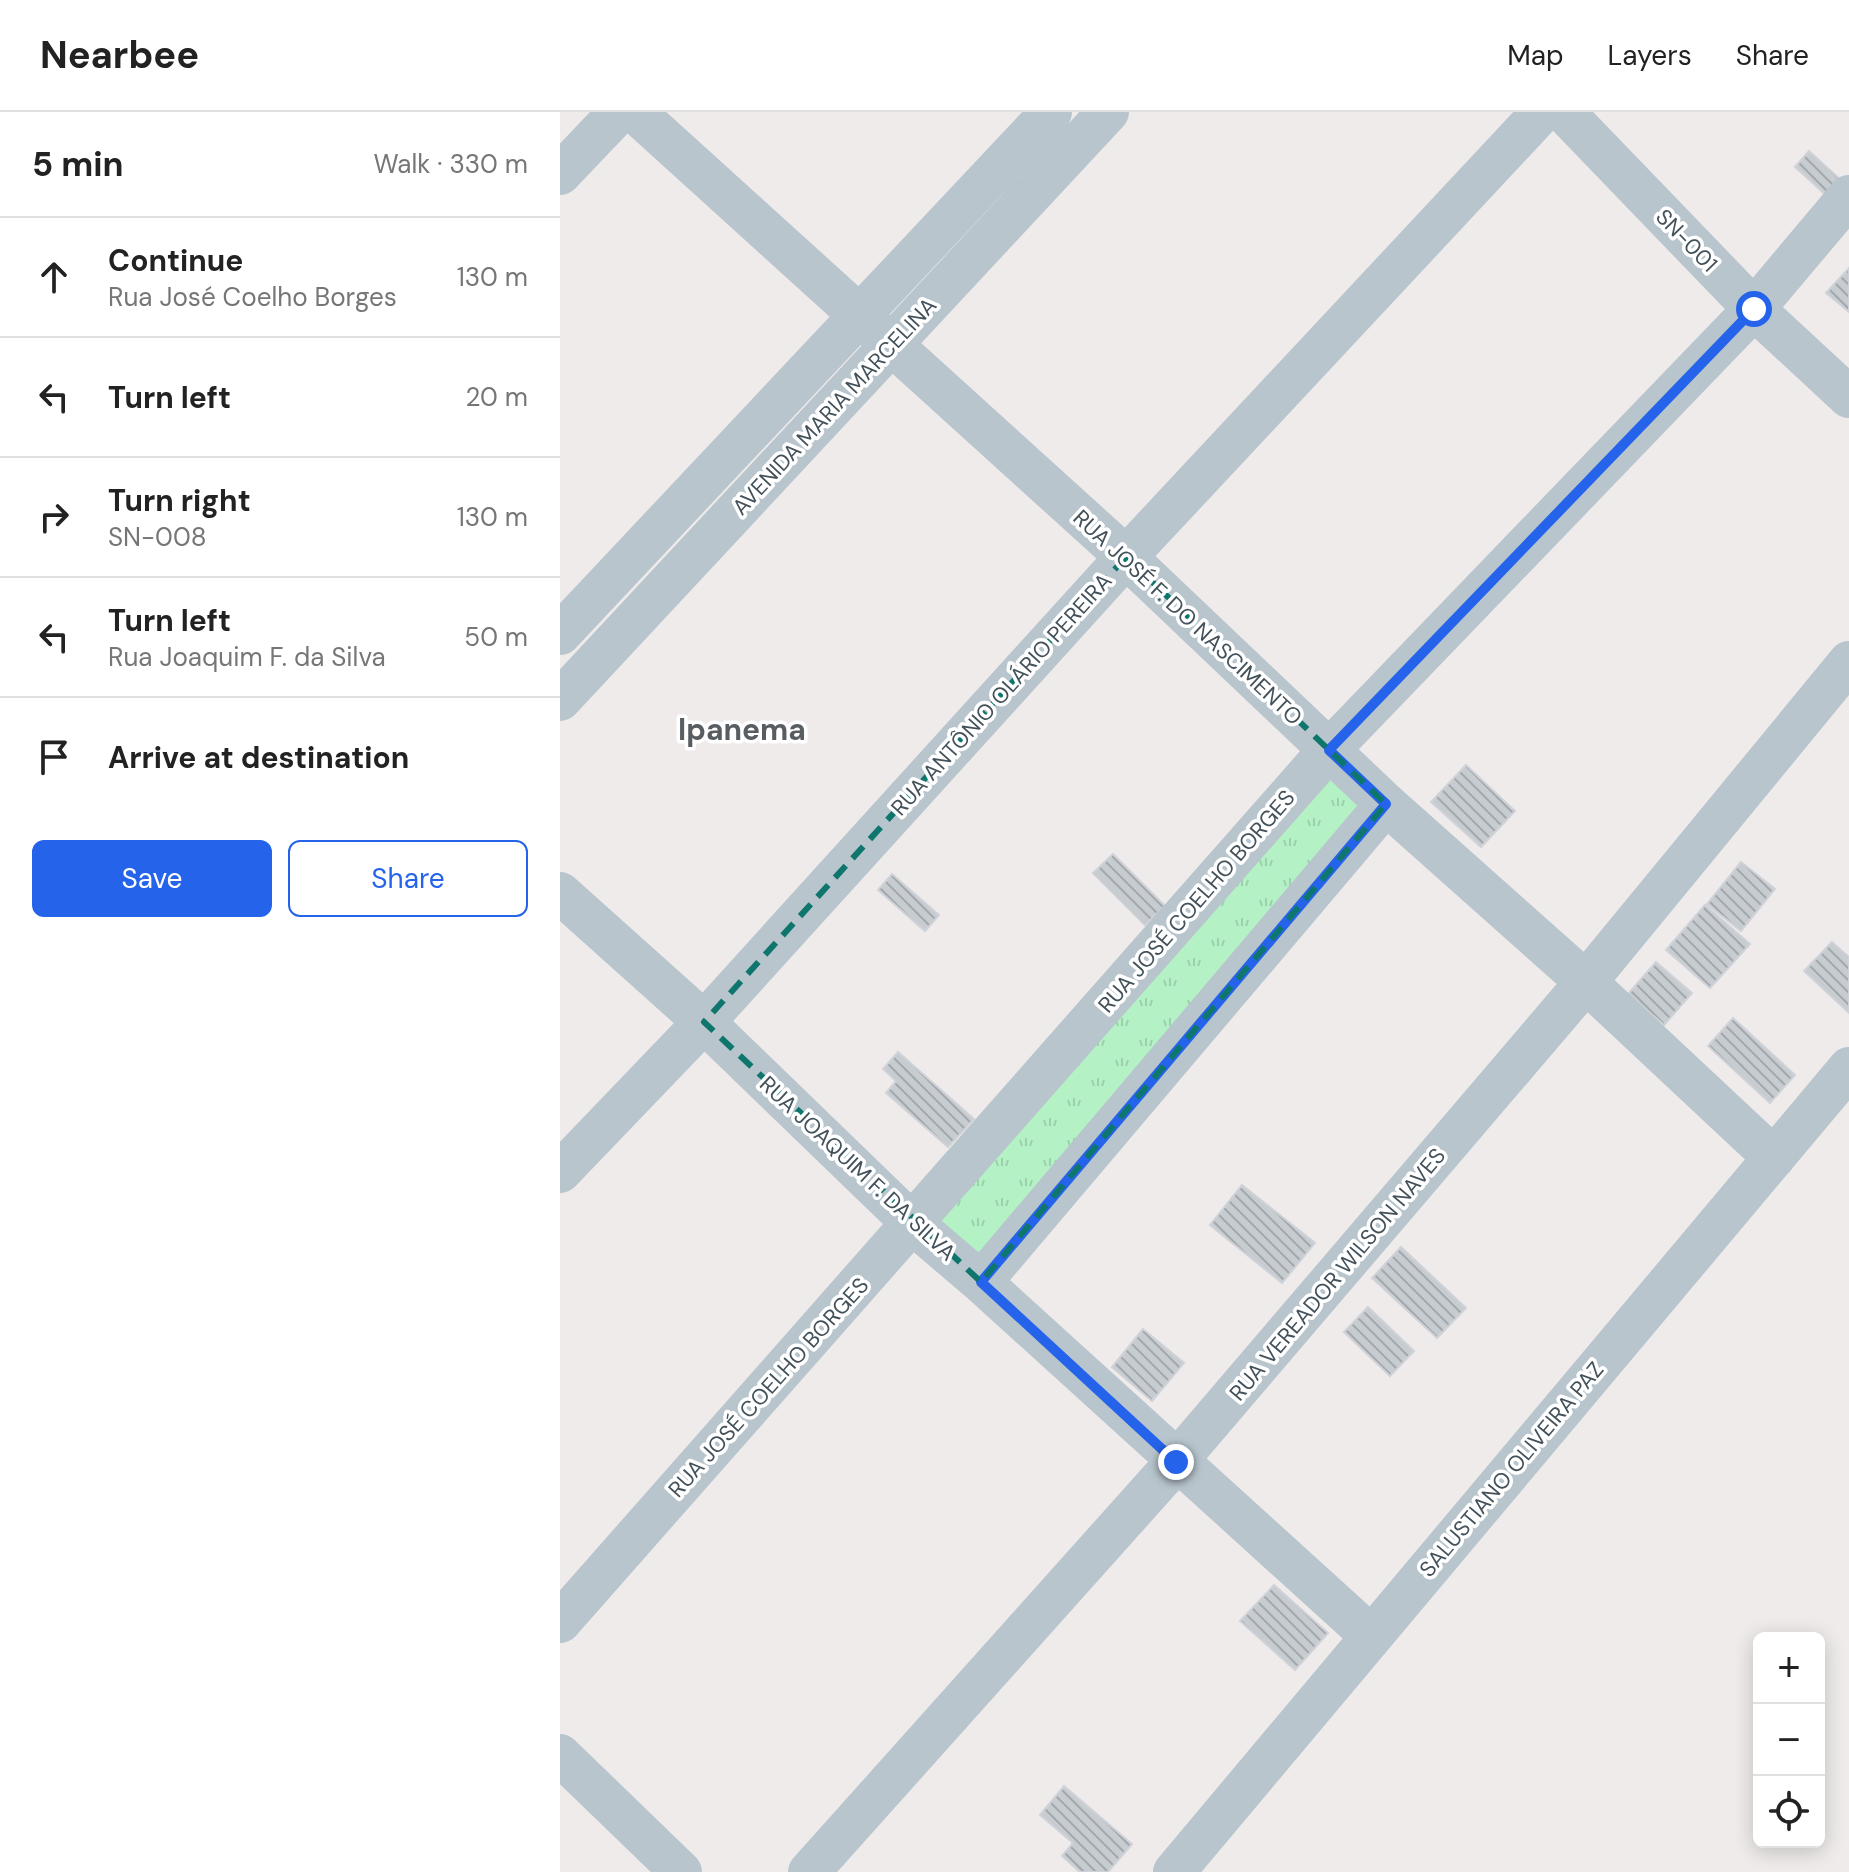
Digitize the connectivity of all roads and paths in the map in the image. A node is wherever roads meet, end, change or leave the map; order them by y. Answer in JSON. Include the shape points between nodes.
{"nodes":[{"id":1,"x":619,"y":112,"type":"edge"},
{"id":2,"x":635,"y":112,"type":"edge"},
{"id":3,"x":1051,"y":112,"type":"edge"},
{"id":4,"x":1108,"y":112,"type":"edge"},
{"id":5,"x":1542,"y":112,"type":"edge"},
{"id":6,"x":1564,"y":112,"type":"edge"},
{"id":7,"x":560,"y":174,"type":"edge"},
{"id":8,"x":1849,"y":196,"type":"edge"},
{"id":9,"x":1754,"y":309,"type":"junction"},
{"id":10,"x":860,"y":315,"type":"junction"},
{"id":11,"x":892,"y":344,"type":"junction"},
{"id":12,"x":1849,"y":397,"type":"edge"},
{"id":13,"x":1126,"y":557,"type":"junction"},
{"id":14,"x":560,"y":634,"type":"edge"},
{"id":15,"x":1849,"y":662,"type":"edge"},
{"id":16,"x":560,"y":700,"type":"edge"},
{"id":17,"x":1329,"y":750,"type":"junction"},
{"id":18,"x":1386,"y":804,"type":"junction"},
{"id":19,"x":560,"y":893,"type":"edge"},
{"id":20,"x":1586,"y":982,"type":"junction"},
{"id":21,"x":704,"y":1022,"type":"junction"},
{"id":22,"x":1849,"y":1068,"type":"edge"},
{"id":23,"x":1774,"y":1158,"type":"junction"},
{"id":24,"x":560,"y":1172,"type":"edge"},
{"id":25,"x":913,"y":1224,"type":"junction"},
{"id":26,"x":981,"y":1282,"type":"junction"},
{"id":27,"x":1176,"y":1462,"type":"junction"},
{"id":28,"x":560,"y":1622,"type":"edge"},
{"id":29,"x":1370,"y":1635,"type":"junction"},
{"id":30,"x":560,"y":1755,"type":"edge"},
{"id":31,"x":681,"y":1872,"type":"edge"},
{"id":32,"x":809,"y":1872,"type":"edge"},
{"id":33,"x":1174,"y":1872,"type":"edge"}],
"edges":[{"from":1,"to":7,"type":"street"},
{"from":2,"to":10,"type":"street","name":"RUA JOSÉ F. DO NASCIMENTO"},
{"from":3,"to":10,"type":"street","name":"AVENIDA MARIA MARCELINA"},
{"from":4,"to":11,"type":"street","name":"AVENIDA MARIA MARCELINA"},
{"from":5,"to":13,"type":"street","name":"RUA ANTÔNIO OLÁRIO PEREIRA"},
{"from":6,"to":9,"type":"street","name":"SN-001"},
{"from":8,"to":9,"type":"street","name":"RUA JOSÉ COELHO BORGES"},
{"from":9,"to":12,"type":"street","name":"SN-001"},
{"from":9,"to":17,"type":"street","name":"RUA JOSÉ COELHO BORGES"},
{"from":10,"to":11,"type":"street","name":"RUA JOSÉ F. DO NASCIMENTO"},
{"from":10,"to":14,"type":"street","name":"AVENIDA MARIA MARCELINA"},
{"from":11,"to":13,"type":"street","name":"RUA JOSÉ F. DO NASCIMENTO"},
{"from":11,"to":16,"type":"street","name":"AVENIDA MARIA MARCELINA"},
{"from":13,"to":17,"type":"street","name":"RUA JOSÉ F. DO NASCIMENTO"},
{"from":13,"to":21,"type":"street","name":"RUA ANTÔNIO OLÁRIO PEREIRA"},
{"from":15,"to":20,"type":"street","name":"RUA VEREADOR WILSON NAVES"},
{"from":17,"to":18,"type":"street","name":"RUA JOSÉ F. DO NASCIMENTO"},
{"from":17,"to":25,"type":"street","name":"RUA JOSÉ COELHO BORGES"},
{"from":18,"to":20,"type":"street","name":"RUA JOSÉ F. DO NASCIMENTO"},
{"from":18,"to":26,"type":"street"},
{"from":19,"to":21,"type":"street","name":"RUA JOAQUIM F. DA SILVA"},
{"from":20,"to":23,"type":"street","name":"RUA JOSÉ F. DO NASCIMENTO"},
{"from":20,"to":27,"type":"street","name":"RUA VEREADOR WILSON NAVES"},
{"from":21,"to":24,"type":"street","name":"RUA ANTÔNIO OLÁRIO PEREIRA"},
{"from":21,"to":25,"type":"street","name":"RUA JOAQUIM F. DA SILVA"},
{"from":22,"to":23,"type":"street","name":"SALUSTIANO OLIVEIRA PAZ"},
{"from":23,"to":29,"type":"street","name":"SALUSTIANO OLIVEIRA PAZ"},
{"from":25,"to":26,"type":"street","name":"RUA JOAQUIM F. DA SILVA"},
{"from":25,"to":28,"type":"street","name":"RUA JOSÉ COELHO BORGES"},
{"from":26,"to":27,"type":"street","name":"RUA JOAQUIM F. DA SILVA"},
{"from":27,"to":29,"type":"street","name":"RUA JOAQUIM F. DA SILVA"},
{"from":27,"to":32,"type":"street","name":"RUA VEREADOR WILSON NAVES"},
{"from":29,"to":33,"type":"street","name":"SALUSTIANO OLIVEIRA PAZ"},
{"from":30,"to":31,"type":"street"}]}
